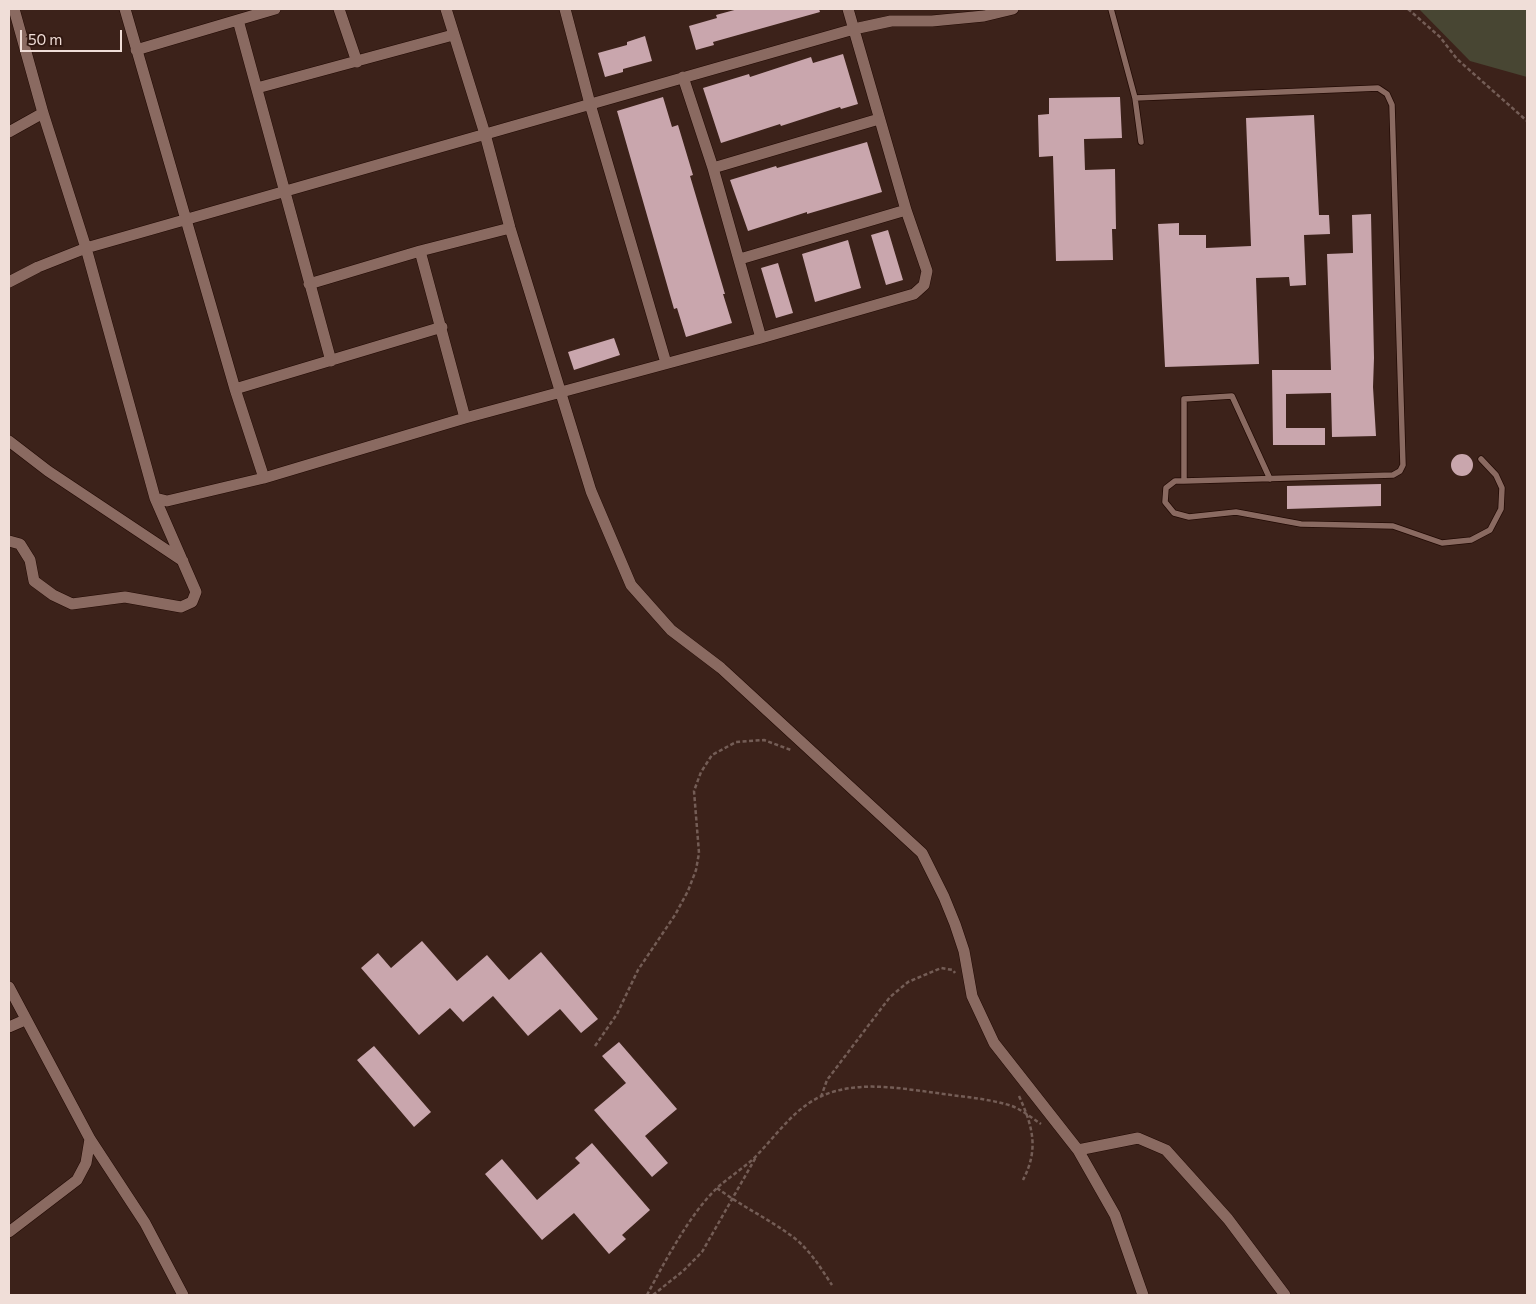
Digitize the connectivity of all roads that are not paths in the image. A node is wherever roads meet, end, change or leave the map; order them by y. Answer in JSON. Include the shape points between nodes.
{"nodes":[{"id":1,"x":14,"y":9,"type":"edge"},
{"id":2,"x":125,"y":9,"type":"edge"},
{"id":3,"x":275,"y":9,"type":"edge"},
{"id":4,"x":339,"y":9,"type":"edge"},
{"id":5,"x":446,"y":9,"type":"edge"},
{"id":6,"x":565,"y":9,"type":"edge"},
{"id":7,"x":848,"y":9,"type":"edge"},
{"id":8,"x":1013,"y":9,"type":"edge"},
{"id":9,"x":1111,"y":9,"type":"edge"},
{"id":10,"x":238,"y":20,"type":"junction"},
{"id":11,"x":854,"y":29,"type":"junction"},
{"id":12,"x":453,"y":35,"type":"junction"},
{"id":13,"x":136,"y":50,"type":"junction"},
{"id":14,"x":357,"y":62,"type":"junction"},
{"id":15,"x":683,"y":77,"type":"junction"},
{"id":16,"x":257,"y":88,"type":"junction"},
{"id":17,"x":1135,"y":98,"type":"junction"},
{"id":18,"x":590,"y":104,"type":"junction"},
{"id":19,"x":43,"y":113,"type":"junction"},
{"id":20,"x":879,"y":119,"type":"junction"},
{"id":21,"x":9,"y":132,"type":"edge"},
{"id":22,"x":485,"y":134,"type":"junction"},
{"id":23,"x":1141,"y":142,"type":"dead end"},
{"id":24,"x":713,"y":168,"type":"junction"},
{"id":25,"x":284,"y":191,"type":"junction"},
{"id":26,"x":906,"y":210,"type":"junction"},
{"id":27,"x":186,"y":219,"type":"junction"},
{"id":28,"x":510,"y":228,"type":"junction"},
{"id":29,"x":86,"y":248,"type":"junction"},
{"id":30,"x":420,"y":251,"type":"junction"},
{"id":31,"x":740,"y":259,"type":"junction"},
{"id":32,"x":9,"y":282,"type":"edge"},
{"id":33,"x":309,"y":284,"type":"junction"},
{"id":34,"x":442,"y":327,"type":"junction"},
{"id":35,"x":761,"y":338,"type":"junction"},
{"id":36,"x":331,"y":361,"type":"junction"},
{"id":37,"x":666,"y":363,"type":"junction"},
{"id":38,"x":235,"y":388,"type":"junction"},
{"id":39,"x":561,"y":393,"type":"junction"},
{"id":40,"x":465,"y":418,"type":"junction"},
{"id":41,"x":9,"y":441,"type":"edge"},
{"id":42,"x":1481,"y":459,"type":"dead end"},
{"id":43,"x":264,"y":478,"type":"junction"},
{"id":44,"x":1270,"y":479,"type":"junction"},
{"id":45,"x":1184,"y":481,"type":"junction"},
{"id":46,"x":155,"y":498,"type":"junction"},
{"id":47,"x":9,"y":541,"type":"edge"},
{"id":48,"x":183,"y":561,"type":"junction"},
{"id":49,"x":9,"y":987,"type":"edge"},
{"id":50,"x":25,"y":1020,"type":"junction"},
{"id":51,"x":9,"y":1027,"type":"edge"},
{"id":52,"x":90,"y":1139,"type":"junction"},
{"id":53,"x":1078,"y":1150,"type":"junction"},
{"id":54,"x":9,"y":1232,"type":"edge"},
{"id":55,"x":183,"y":1295,"type":"edge"},
{"id":56,"x":1143,"y":1295,"type":"edge"},
{"id":57,"x":1285,"y":1295,"type":"edge"}],
"edges":[{"from":1,"to":19,"type":"street"},
{"from":2,"to":13,"type":"street"},
{"from":3,"to":10,"type":"street"},
{"from":4,"to":14,"type":"street"},
{"from":5,"to":12,"type":"street"},
{"from":6,"to":18,"type":"street"},
{"from":7,"to":11,"type":"street"},
{"from":8,"to":11,"type":"street","via":[[984,16],[891,21]]},
{"from":9,"to":17,"type":"lane"},
{"from":10,"to":13,"type":"street"},
{"from":10,"to":16,"type":"street"},
{"from":11,"to":15,"type":"street"},
{"from":11,"to":20,"type":"street"},
{"from":12,"to":14,"type":"street"},
{"from":12,"to":22,"type":"street"},
{"from":13,"to":27,"type":"street"},
{"from":14,"to":16,"type":"street"},
{"from":15,"to":18,"type":"street"},
{"from":15,"to":24,"type":"street"},
{"from":16,"to":25,"type":"street"},
{"from":17,"to":23,"type":"lane"},
{"from":17,"to":44,"type":"lane","via":[[1378,88],[1387,94],[1392,105],[1404,464],[1394,475]]},
{"from":18,"to":22,"type":"street"},
{"from":18,"to":37,"type":"street"},
{"from":19,"to":21,"type":"street"},
{"from":19,"to":29,"type":"street"},
{"from":20,"to":24,"type":"street"},
{"from":20,"to":26,"type":"street"},
{"from":22,"to":25,"type":"street"},
{"from":22,"to":28,"type":"street"},
{"from":24,"to":31,"type":"street"},
{"from":25,"to":27,"type":"street"},
{"from":25,"to":33,"type":"street"},
{"from":26,"to":31,"type":"street"},
{"from":26,"to":35,"type":"street","via":[[927,271],[924,285],[914,294]]},
{"from":27,"to":29,"type":"street"},
{"from":27,"to":38,"type":"street"},
{"from":28,"to":30,"type":"street"},
{"from":28,"to":39,"type":"street"},
{"from":29,"to":32,"type":"street"},
{"from":29,"to":46,"type":"street"},
{"from":30,"to":33,"type":"street"},
{"from":30,"to":34,"type":"street"},
{"from":31,"to":35,"type":"street"},
{"from":33,"to":36,"type":"street"},
{"from":34,"to":36,"type":"street"},
{"from":34,"to":40,"type":"street"},
{"from":35,"to":37,"type":"street"},
{"from":36,"to":38,"type":"street"},
{"from":37,"to":39,"type":"street"},
{"from":38,"to":43,"type":"street"},
{"from":39,"to":40,"type":"street"},
{"from":39,"to":53,"type":"street","via":[[591,491],[631,585],[671,630],[721,668],[922,853],[956,924],[972,996],[994,1043]]},
{"from":40,"to":43,"type":"street"},
{"from":41,"to":48,"type":"street","via":[[48,471]]},
{"from":42,"to":45,"type":"lane","via":[[1496,475],[1502,488],[1501,509],[1490,530],[1471,540],[1442,543],[1393,526],[1301,524],[1236,512],[1189,517],[1174,513],[1165,502],[1166,488],[1175,481]]},
{"from":43,"to":46,"type":"street","via":[[167,501]]},
{"from":44,"to":45,"type":"lane"},
{"from":44,"to":45,"type":"lane","via":[[1232,396],[1184,399]]},
{"from":46,"to":48,"type":"street"},
{"from":47,"to":48,"type":"street","via":[[20,544],[30,560],[34,580],[53,596],[72,604],[125,598],[181,607],[192,602],[196,592]]},
{"from":49,"to":50,"type":"street"},
{"from":50,"to":51,"type":"street"},
{"from":50,"to":52,"type":"street"},
{"from":52,"to":54,"type":"street","via":[[86,1163],[76,1180]]},
{"from":52,"to":55,"type":"street","via":[[145,1223]]},
{"from":53,"to":56,"type":"street","via":[[1115,1215]]},
{"from":53,"to":57,"type":"street","via":[[1138,1138],[1166,1150],[1228,1219]]}]}
